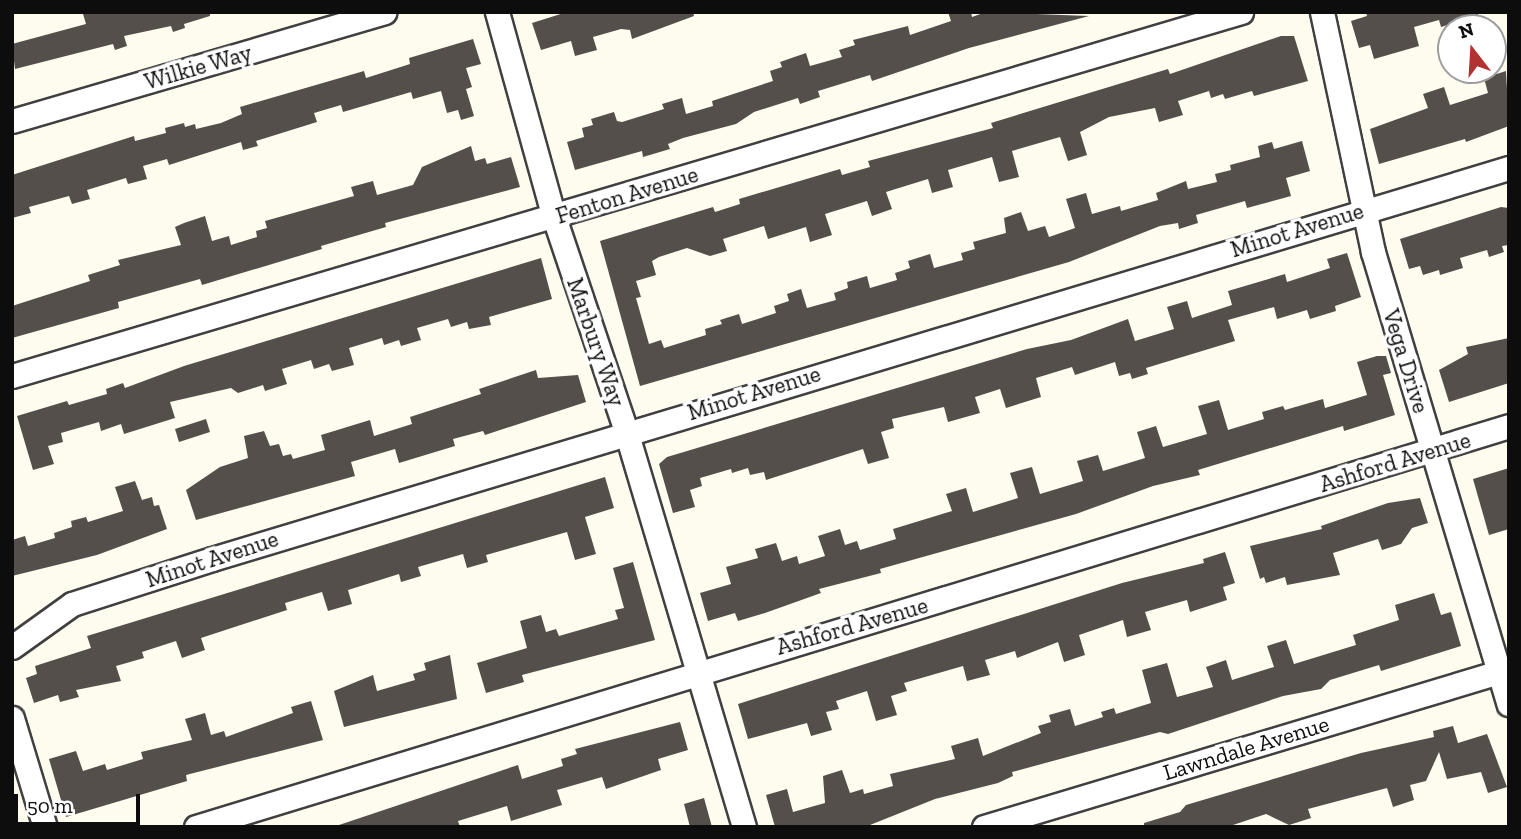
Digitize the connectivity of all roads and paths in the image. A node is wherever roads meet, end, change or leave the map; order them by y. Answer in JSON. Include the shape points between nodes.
{"nodes":[{"id":1,"x":384,"y":12,"type":"edge"},
{"id":2,"x":497,"y":12,"type":"edge"},
{"id":3,"x":1241,"y":12,"type":"edge"},
{"id":4,"x":1322,"y":12,"type":"edge"},
{"id":5,"x":12,"y":121,"type":"edge"},
{"id":6,"x":1509,"y":168,"type":"edge"},
{"id":7,"x":1362,"y":211,"type":"junction"},
{"id":8,"x":554,"y":217,"type":"junction"},
{"id":9,"x":12,"y":376,"type":"edge"},
{"id":10,"x":1509,"y":426,"type":"edge"},
{"id":11,"x":626,"y":431,"type":"junction"},
{"id":12,"x":1433,"y":450,"type":"junction"},
{"id":13,"x":12,"y":647,"type":"edge"},
{"id":14,"x":1504,"y":670,"type":"edge"},
{"id":15,"x":698,"y":671,"type":"junction"},
{"id":16,"x":1509,"y":705,"type":"edge"},
{"id":17,"x":12,"y":718,"type":"edge"},
{"id":18,"x":45,"y":827,"type":"edge"},
{"id":19,"x":196,"y":827,"type":"edge"},
{"id":20,"x":744,"y":827,"type":"edge"},
{"id":21,"x":984,"y":827,"type":"edge"}],
"edges":[{"from":1,"to":5,"type":"street","name":"Wilkie Way"},
{"from":2,"to":8,"type":"street","name":"Marbury Way"},
{"from":3,"to":8,"type":"street","name":"Fenton Avenue"},
{"from":4,"to":7,"type":"street","name":"Vega Drive"},
{"from":6,"to":7,"type":"street","name":"Minot Avenue"},
{"from":7,"to":11,"type":"street","name":"Minot Avenue"},
{"from":7,"to":12,"type":"street","name":"Vega Drive"},
{"from":8,"to":9,"type":"street","name":"Fenton Avenue"},
{"from":8,"to":11,"type":"street","name":"Marbury Way"},
{"from":10,"to":12,"type":"street","name":"Ashford Avenue"},
{"from":11,"to":13,"type":"street","name":"Minot Avenue","via":[[72,604]]},
{"from":11,"to":15,"type":"street","name":"Marbury Way"},
{"from":12,"to":14,"type":"street","name":"Vega Drive"},
{"from":12,"to":15,"type":"street","name":"Ashford Avenue"},
{"from":14,"to":16,"type":"street","name":"Vega Drive"},
{"from":14,"to":21,"type":"street","name":"Lawndale Avenue"},
{"from":15,"to":19,"type":"street","name":"Ashford Avenue"},
{"from":15,"to":20,"type":"street","name":"Marbury Way"},
{"from":17,"to":18,"type":"street"}]}
